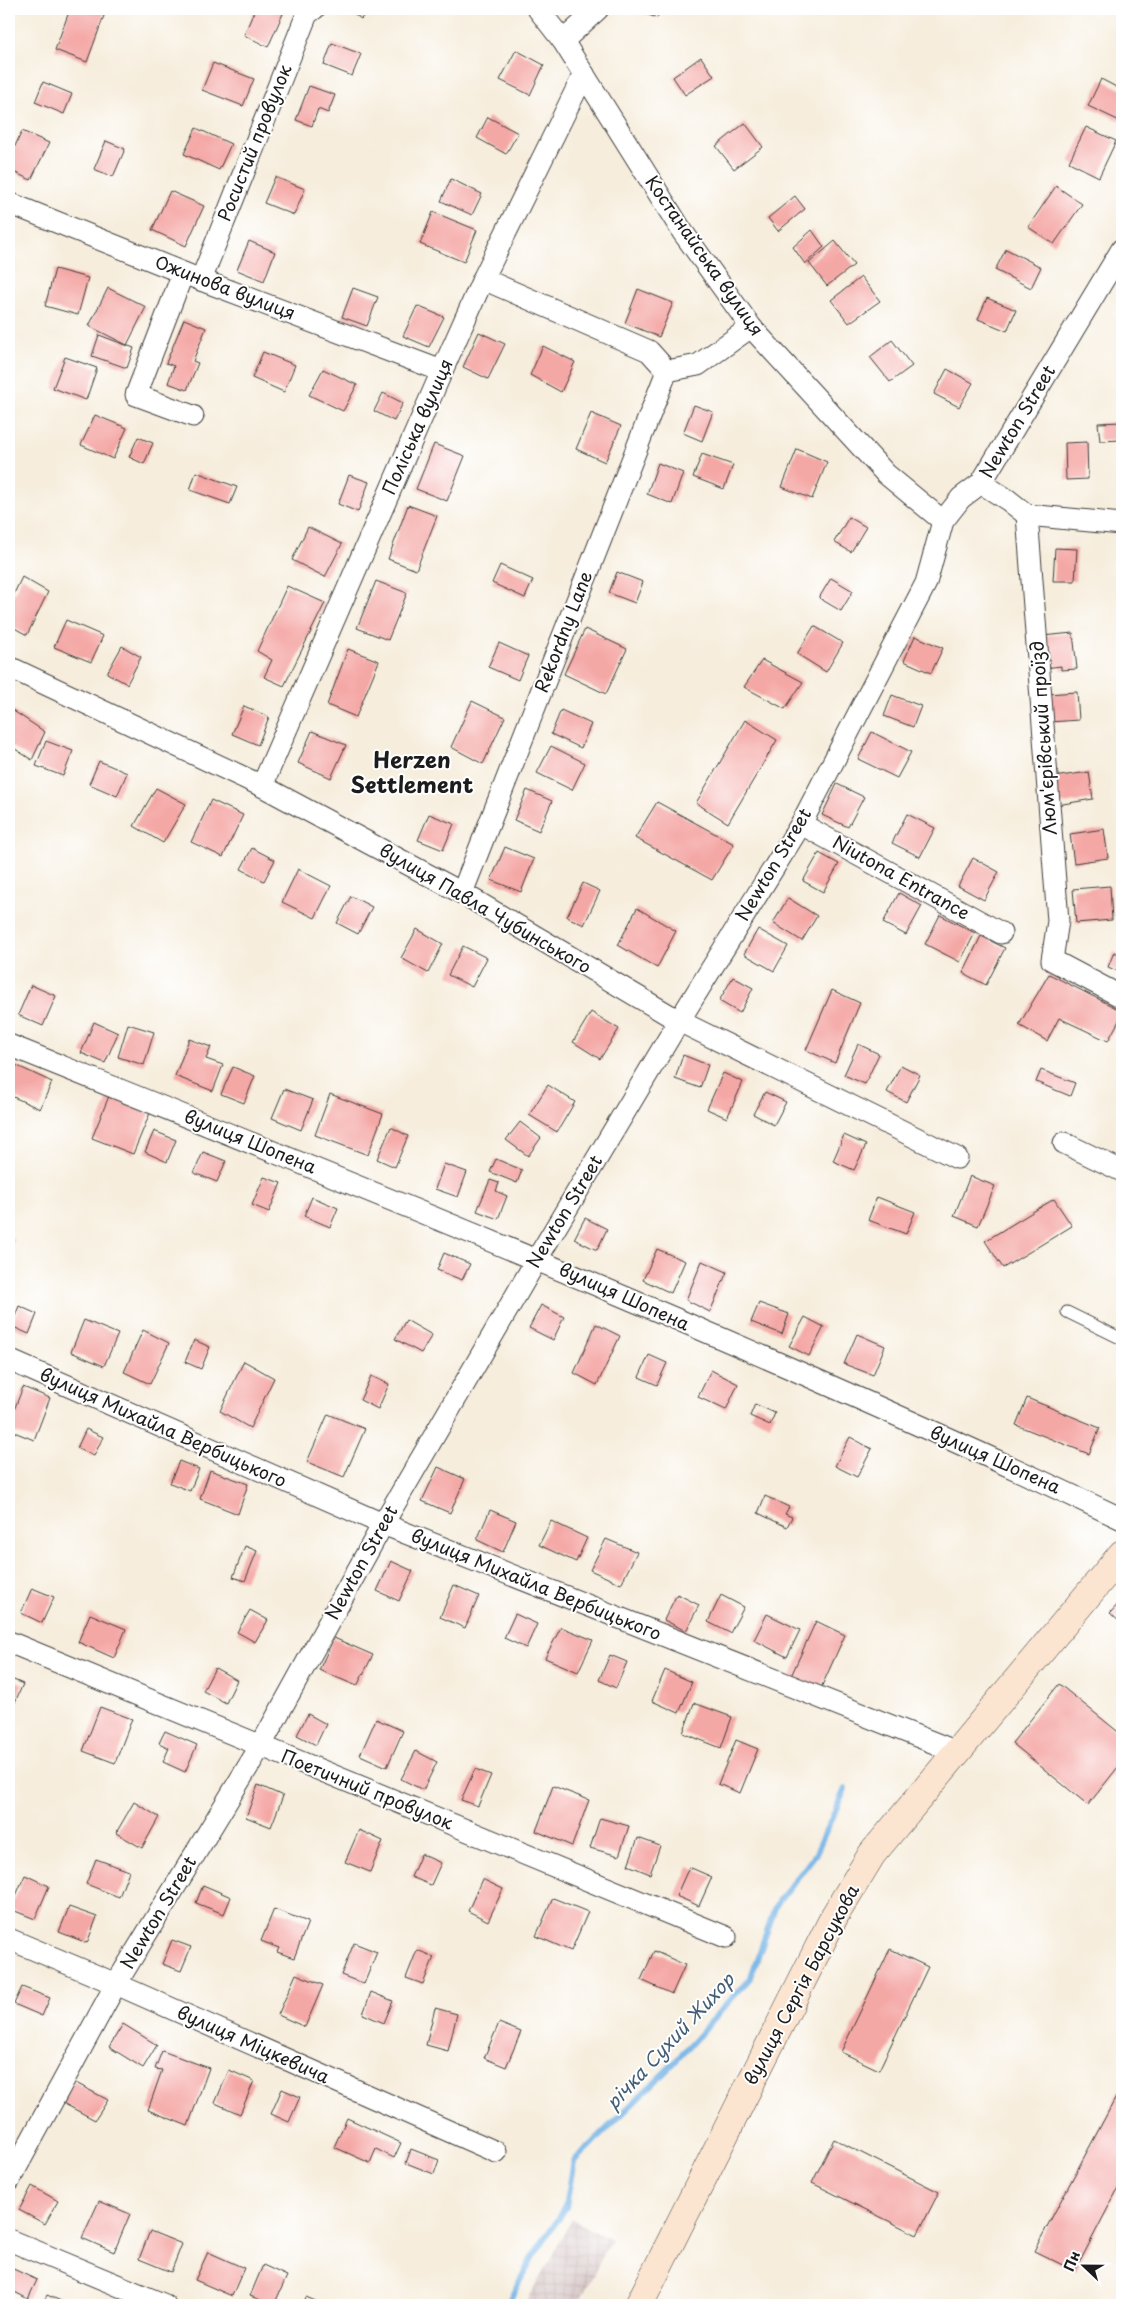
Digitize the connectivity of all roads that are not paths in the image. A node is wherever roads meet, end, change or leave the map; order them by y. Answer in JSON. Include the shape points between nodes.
{"nodes":[{"id":1,"x":314,"y":9,"type":"edge"},
{"id":2,"x":538,"y":9,"type":"edge"},
{"id":3,"x":598,"y":9,"type":"edge"},
{"id":4,"x":563,"y":41,"type":"junction"},
{"id":5,"x":584,"y":74,"type":"junction"},
{"id":6,"x":9,"y":203,"type":"edge"},
{"id":7,"x":1122,"y":249,"type":"edge"},
{"id":8,"x":192,"y":276,"type":"junction"},
{"id":9,"x":483,"y":279,"type":"junction"},
{"id":10,"x":751,"y":327,"type":"junction"},
{"id":11,"x":442,"y":371,"type":"junction"},
{"id":12,"x":667,"y":371,"type":"junction"},
{"id":13,"x":192,"y":416,"type":"dead end"},
{"id":14,"x":981,"y":484,"type":"junction"},
{"id":15,"x":1027,"y":515,"type":"junction"},
{"id":16,"x":943,"y":521,"type":"junction"},
{"id":17,"x":1122,"y":524,"type":"edge"},
{"id":18,"x":9,"y":667,"type":"edge"},
{"id":19,"x":262,"y":786,"type":"junction"},
{"id":20,"x":801,"y":824,"type":"junction"},
{"id":21,"x":462,"y":893,"type":"junction"},
{"id":22,"x":1000,"y":933,"type":"dead end"},
{"id":23,"x":1122,"y":997,"type":"edge"},
{"id":24,"x":679,"y":1021,"type":"junction"},
{"id":25,"x":9,"y":1045,"type":"edge"},
{"id":26,"x":1064,"y":1143,"type":"dead end"},
{"id":27,"x":957,"y":1158,"type":"dead end"},
{"id":28,"x":1122,"y":1171,"type":"edge"},
{"id":29,"x":537,"y":1259,"type":"junction"},
{"id":30,"x":1067,"y":1312,"type":"dead end"},
{"id":31,"x":1122,"y":1340,"type":"edge"},
{"id":32,"x":9,"y":1360,"type":"edge"},
{"id":33,"x":1122,"y":1519,"type":"edge"},
{"id":34,"x":383,"y":1524,"type":"junction"},
{"id":35,"x":1122,"y":1554,"type":"edge"},
{"id":36,"x":9,"y":1642,"type":"edge"},
{"id":37,"x":260,"y":1747,"type":"junction"},
{"id":38,"x":957,"y":1752,"type":"junction"},
{"id":39,"x":726,"y":1937,"type":"dead end"},
{"id":40,"x":9,"y":1940,"type":"edge"},
{"id":41,"x":116,"y":1984,"type":"junction"},
{"id":42,"x":496,"y":2152,"type":"dead end"},
{"id":43,"x":9,"y":2181,"type":"edge"},
{"id":44,"x":9,"y":2240,"type":"edge"},
{"id":45,"x":165,"y":2305,"type":"edge"},
{"id":46,"x":639,"y":2305,"type":"edge"}],
"edges":[{"from":1,"to":8,"type":"street","name":"Росистий провулок","via":[[307,14]]},
{"from":2,"to":4,"type":"street","name":"Костанайська вулиця"},
{"from":3,"to":4,"type":"street"},
{"from":4,"to":5,"type":"street","name":"Костанайська вулиця"},
{"from":5,"to":9,"type":"street","name":"Поліська вулиця"},
{"from":5,"to":10,"type":"street","name":"Костанайська вулиця","via":[[682,231]]},
{"from":6,"to":8,"type":"street","name":"Ожинова вулиця"},
{"from":7,"to":14,"type":"street","name":"Newton Street"},
{"from":8,"to":11,"type":"street","name":"Ожинова вулиця"},
{"from":8,"to":13,"type":"street","name":"Росистий провулок","via":[[136,395]]},
{"from":9,"to":11,"type":"street","name":"Поліська вулиця"},
{"from":9,"to":12,"type":"street","via":[[649,351]]},
{"from":10,"to":12,"type":"street","via":[[698,365]]},
{"from":10,"to":16,"type":"street","name":"Костанайська вулиця","via":[[886,474]]},
{"from":11,"to":19,"type":"street","name":"Поліська вулиця"},
{"from":12,"to":21,"type":"street","name":"Rekordny Lane"},
{"from":14,"to":15,"type":"street"},
{"from":14,"to":16,"type":"street","name":"Newton Street","via":[[961,498]]},
{"from":15,"to":17,"type":"street"},
{"from":15,"to":23,"type":"street","name":"Люм'єрівський проїзд","via":[[1058,921],[1052,960]]},
{"from":16,"to":20,"type":"street","name":"Newton Street","via":[[926,583]]},
{"from":18,"to":19,"type":"street","name":"вулиця Павла Чубинського"},
{"from":19,"to":21,"type":"street","name":"вулиця Павла Чубинського"},
{"from":20,"to":22,"type":"street","name":"Niutona Entrance"},
{"from":20,"to":24,"type":"street","name":"Newton Street"},
{"from":21,"to":24,"type":"street","name":"вулиця Павла Чубинського"},
{"from":24,"to":27,"type":"street","name":"вулиця Павла Чубинського"},
{"from":24,"to":29,"type":"street","name":"Newton Street"},
{"from":25,"to":29,"type":"street","name":"вулиця Шопена"},
{"from":26,"to":28,"type":"street"},
{"from":29,"to":33,"type":"street","name":"вулиця Шопена","via":[[987,1455]]},
{"from":29,"to":34,"type":"street","name":"Newton Street"},
{"from":30,"to":31,"type":"lane"},
{"from":32,"to":34,"type":"street","name":"вулиця Михайла Вербицького"},
{"from":34,"to":37,"type":"street","name":"Newton Street"},
{"from":34,"to":38,"type":"street","name":"вулиця Михайла Вербицького"},
{"from":35,"to":38,"type":"main road","name":"вулиця Сергія Барсукова"},
{"from":36,"to":37,"type":"street","name":"Поетичний провулок"},
{"from":37,"to":39,"type":"street","name":"Поетичний провулок"},
{"from":37,"to":41,"type":"street","name":"Newton Street"},
{"from":38,"to":46,"type":"main road","name":"вулиця Сергія Барсукова","via":[[872,1854],[834,1915]]},
{"from":40,"to":41,"type":"street","name":"вулиця Міцкевича"},
{"from":41,"to":42,"type":"street","name":"вулиця Міцкевича"},
{"from":41,"to":43,"type":"street","name":"Newton Street"},
{"from":44,"to":45,"type":"street"}]}
